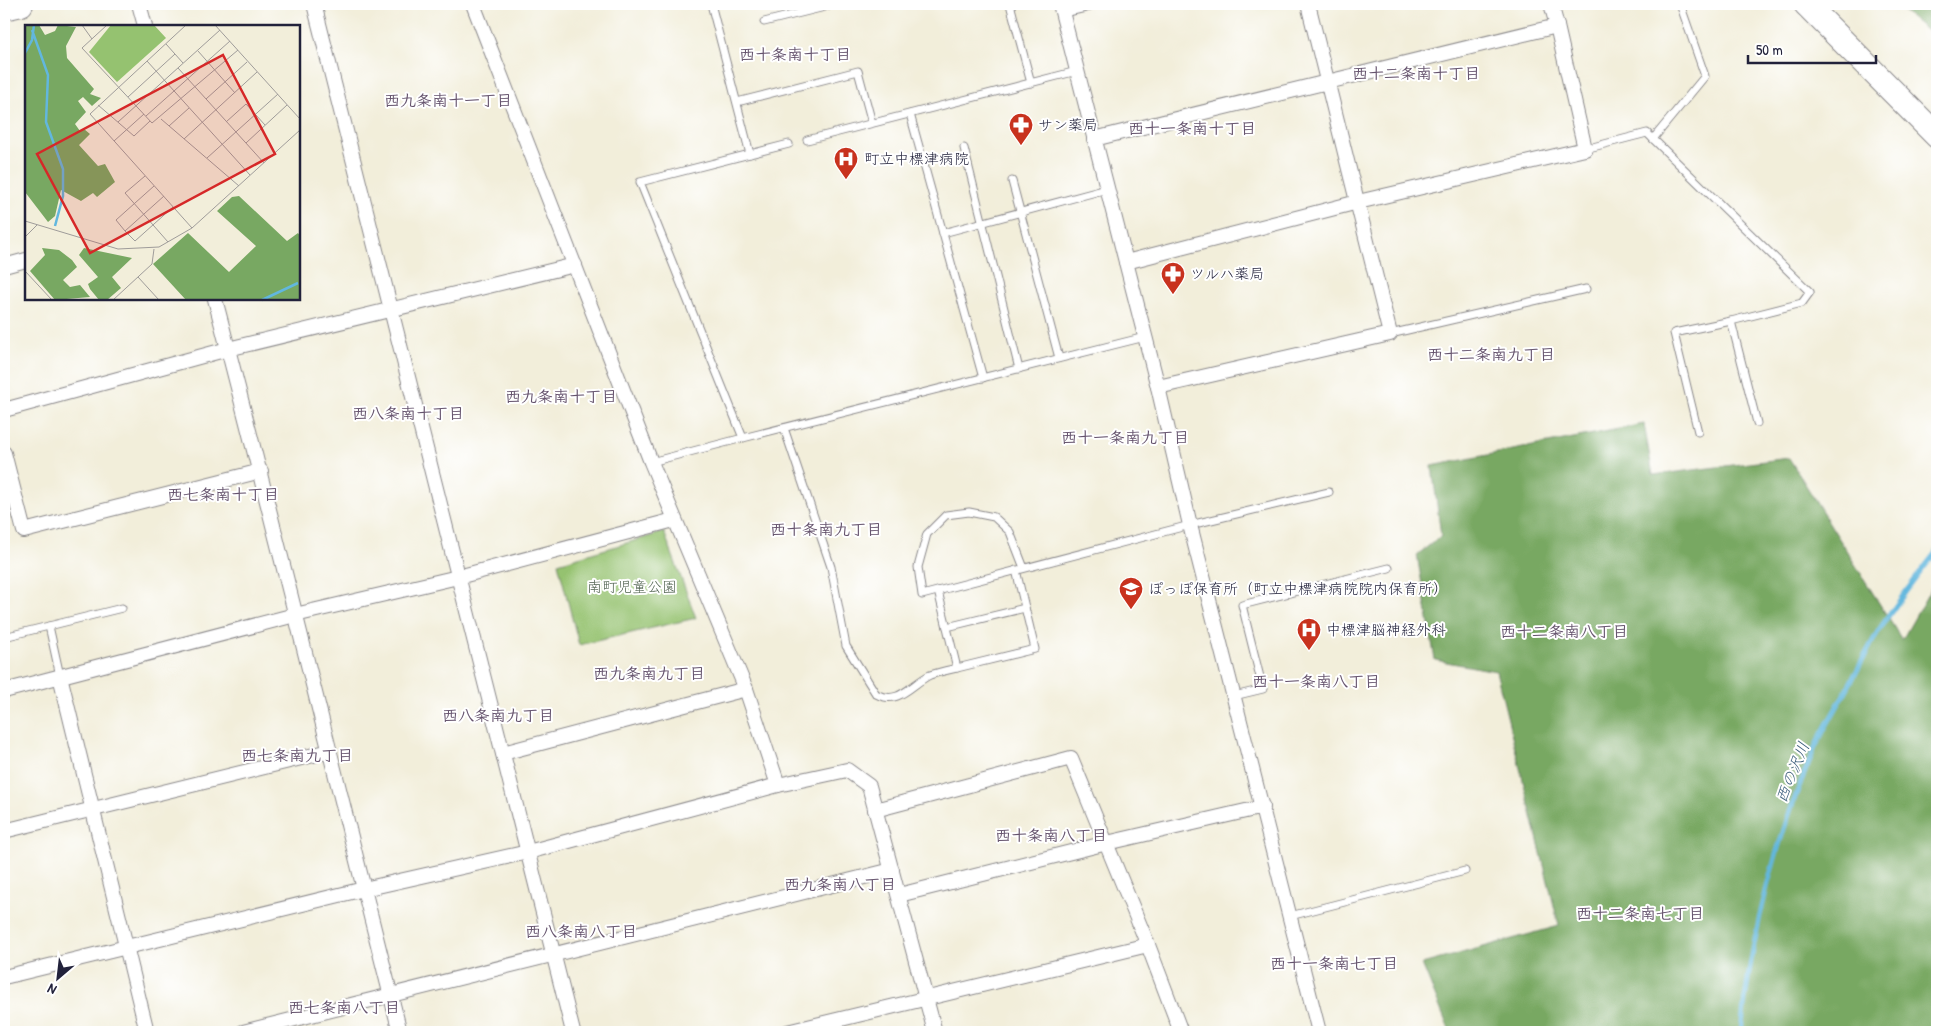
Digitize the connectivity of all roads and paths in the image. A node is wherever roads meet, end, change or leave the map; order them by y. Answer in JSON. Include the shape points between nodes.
{"nodes":[{"id":1,"x":21,"y":4,"type":"edge"},
{"id":2,"x":139,"y":4,"type":"edge"},
{"id":3,"x":314,"y":4,"type":"edge"},
{"id":4,"x":473,"y":4,"type":"edge"},
{"id":5,"x":711,"y":4,"type":"edge"},
{"id":6,"x":837,"y":4,"type":"edge"},
{"id":7,"x":1010,"y":4,"type":"edge"},
{"id":8,"x":1088,"y":4,"type":"edge"},
{"id":9,"x":1308,"y":4,"type":"edge"},
{"id":10,"x":1551,"y":4,"type":"edge"},
{"id":11,"x":1680,"y":4,"type":"edge"},
{"id":12,"x":1806,"y":4,"type":"edge"},
{"id":13,"x":1061,"y":7,"type":"edge"},
{"id":14,"x":4,"y":8,"type":"edge"},
{"id":15,"x":764,"y":22,"type":"dead end"},
{"id":16,"x":145,"y":25,"type":"edge"},
{"id":17,"x":1557,"y":26,"type":"junction"},
{"id":18,"x":1077,"y":72,"type":"junction"},
{"id":19,"x":1328,"y":82,"type":"junction"},
{"id":20,"x":1031,"y":83,"type":"junction"},
{"id":21,"x":737,"y":102,"type":"junction"},
{"id":22,"x":910,"y":114,"type":"junction"},
{"id":23,"x":872,"y":123,"type":"junction"},
{"id":24,"x":1937,"y":136,"type":"edge"},
{"id":25,"x":1094,"y":139,"type":"junction"},
{"id":26,"x":807,"y":140,"type":"dead end"},
{"id":27,"x":1653,"y":140,"type":"junction"},
{"id":28,"x":789,"y":144,"type":"dead end"},
{"id":29,"x":964,"y":148,"type":"dead end"},
{"id":30,"x":1585,"y":149,"type":"junction"},
{"id":31,"x":750,"y":154,"type":"junction"},
{"id":32,"x":1012,"y":181,"type":"dead end"},
{"id":33,"x":1107,"y":189,"type":"junction"},
{"id":34,"x":1358,"y":202,"type":"junction"},
{"id":35,"x":1020,"y":212,"type":"junction"},
{"id":36,"x":984,"y":222,"type":"junction"},
{"id":37,"x":943,"y":233,"type":"junction"},
{"id":38,"x":25,"y":260,"type":"edge"},
{"id":39,"x":1126,"y":262,"type":"junction"},
{"id":40,"x":575,"y":265,"type":"junction"},
{"id":41,"x":4,"y":266,"type":"edge"},
{"id":42,"x":1586,"y":290,"type":"dead end"},
{"id":43,"x":215,"y":300,"type":"edge"},
{"id":44,"x":391,"y":309,"type":"junction"},
{"id":45,"x":1731,"y":321,"type":"junction"},
{"id":46,"x":1390,"y":334,"type":"junction"},
{"id":47,"x":1145,"y":336,"type":"junction"},
{"id":48,"x":228,"y":349,"type":"junction"},
{"id":49,"x":1059,"y":358,"type":"junction"},
{"id":50,"x":1019,"y":368,"type":"junction"},
{"id":51,"x":983,"y":378,"type":"junction"},
{"id":52,"x":1158,"y":387,"type":"junction"},
{"id":53,"x":4,"y":410,"type":"edge"},
{"id":54,"x":1757,"y":423,"type":"dead end"},
{"id":55,"x":784,"y":428,"type":"junction"},
{"id":56,"x":1698,"y":432,"type":"dead end"},
{"id":57,"x":743,"y":438,"type":"junction"},
{"id":58,"x":4,"y":453,"type":"edge"},
{"id":59,"x":651,"y":462,"type":"junction"},
{"id":60,"x":261,"y":471,"type":"junction"},
{"id":61,"x":1329,"y":492,"type":"dead end"},
{"id":62,"x":674,"y":520,"type":"junction"},
{"id":63,"x":1190,"y":525,"type":"junction"},
{"id":64,"x":1389,"y":568,"type":"dead end"},
{"id":65,"x":1020,"y":569,"type":"junction"},
{"id":66,"x":458,"y":577,"type":"junction"},
{"id":67,"x":938,"y":591,"type":"junction"},
{"id":68,"x":122,"y":608,"type":"dead end"},
{"id":69,"x":1025,"y":608,"type":"junction"},
{"id":70,"x":295,"y":615,"type":"junction"},
{"id":71,"x":49,"y":626,"type":"junction"},
{"id":72,"x":947,"y":627,"type":"junction"},
{"id":73,"x":4,"y":637,"type":"edge"},
{"id":74,"x":957,"y":668,"type":"junction"},
{"id":75,"x":60,"y":676,"type":"junction"},
{"id":76,"x":746,"y":689,"type":"junction"},
{"id":77,"x":4,"y":691,"type":"edge"},
{"id":78,"x":1234,"y":696,"type":"junction"},
{"id":79,"x":330,"y":751,"type":"junction"},
{"id":80,"x":503,"y":753,"type":"junction"},
{"id":81,"x":778,"y":786,"type":"junction"},
{"id":82,"x":1263,"y":807,"type":"junction"},
{"id":83,"x":92,"y":808,"type":"junction"},
{"id":84,"x":875,"y":810,"type":"junction"},
{"id":85,"x":4,"y":831,"type":"edge"},
{"id":86,"x":1107,"y":842,"type":"junction"},
{"id":87,"x":528,"y":852,"type":"junction"},
{"id":88,"x":892,"y":870,"type":"junction"},
{"id":89,"x":1465,"y":871,"type":"dead end"},
{"id":90,"x":364,"y":889,"type":"junction"},
{"id":91,"x":899,"y":895,"type":"junction"},
{"id":92,"x":1290,"y":916,"type":"junction"},
{"id":93,"x":1148,"y":945,"type":"junction"},
{"id":94,"x":126,"y":947,"type":"junction"},
{"id":95,"x":554,"y":955,"type":"junction"},
{"id":96,"x":4,"y":977,"type":"edge"},
{"id":97,"x":391,"y":995,"type":"junction"},
{"id":98,"x":926,"y":999,"type":"junction"},
{"id":99,"x":146,"y":1032,"type":"edge"},
{"id":100,"x":243,"y":1032,"type":"edge"},
{"id":101,"x":400,"y":1032,"type":"edge"},
{"id":102,"x":573,"y":1032,"type":"edge"},
{"id":103,"x":787,"y":1032,"type":"edge"},
{"id":104,"x":935,"y":1032,"type":"edge"},
{"id":105,"x":1181,"y":1032,"type":"edge"},
{"id":106,"x":1320,"y":1032,"type":"edge"}],
"edges":[{"from":1,"to":14,"type":"highway"},
{"from":2,"to":16,"type":"street"},
{"from":3,"to":44,"type":"street"},
{"from":4,"to":40,"type":"street"},
{"from":5,"to":21,"type":"lane"},
{"from":6,"to":15,"type":"lane"},
{"from":7,"to":20,"type":"lane"},
{"from":8,"to":13,"type":"street"},
{"from":9,"to":19,"type":"street"},
{"from":10,"to":17,"type":"street"},
{"from":11,"to":27,"type":"lane","via":[[1705,76]]},
{"from":12,"to":24,"type":"highway"},
{"from":13,"to":18,"type":"street"},
{"from":17,"to":19,"type":"street"},
{"from":17,"to":30,"type":"street"},
{"from":18,"to":20,"type":"lane"},
{"from":18,"to":25,"type":"street"},
{"from":19,"to":25,"type":"street"},
{"from":19,"to":34,"type":"street"},
{"from":20,"to":22,"type":"lane"},
{"from":21,"to":23,"type":"lane","via":[[858,71]]},
{"from":21,"to":31,"type":"lane"},
{"from":22,"to":23,"type":"lane"},
{"from":22,"to":37,"type":"lane"},
{"from":23,"to":26,"type":"lane"},
{"from":25,"to":33,"type":"street"},
{"from":27,"to":30,"type":"lane","via":[[1646,133]]},
{"from":27,"to":45,"type":"lane","via":[[1810,292],[1802,303]]},
{"from":28,"to":31,"type":"lane"},
{"from":29,"to":36,"type":"lane"},
{"from":30,"to":34,"type":"street"},
{"from":31,"to":57,"type":"lane","via":[[640,182]]},
{"from":32,"to":35,"type":"lane"},
{"from":33,"to":35,"type":"lane"},
{"from":33,"to":39,"type":"street"},
{"from":34,"to":39,"type":"street"},
{"from":34,"to":46,"type":"street"},
{"from":35,"to":36,"type":"lane"},
{"from":35,"to":49,"type":"lane"},
{"from":36,"to":37,"type":"lane"},
{"from":36,"to":50,"type":"lane"},
{"from":37,"to":51,"type":"lane"},
{"from":38,"to":41,"type":"street"},
{"from":39,"to":47,"type":"street"},
{"from":40,"to":44,"type":"street"},
{"from":40,"to":59,"type":"street"},
{"from":42,"to":46,"type":"lane"},
{"from":43,"to":48,"type":"street"},
{"from":44,"to":48,"type":"street"},
{"from":44,"to":66,"type":"street"},
{"from":45,"to":54,"type":"lane"},
{"from":45,"to":56,"type":"lane","via":[[1674,333]]},
{"from":46,"to":52,"type":"street"},
{"from":47,"to":49,"type":"lane"},
{"from":47,"to":52,"type":"street"},
{"from":48,"to":53,"type":"street"},
{"from":48,"to":60,"type":"street"},
{"from":49,"to":50,"type":"lane"},
{"from":50,"to":51,"type":"lane"},
{"from":51,"to":55,"type":"lane"},
{"from":52,"to":63,"type":"street"},
{"from":55,"to":57,"type":"lane"},
{"from":55,"to":74,"type":"lane","via":[[832,567],[846,646],[876,694],[892,698],[929,676]]},
{"from":57,"to":59,"type":"lane"},
{"from":58,"to":60,"type":"street","via":[[24,532]]},
{"from":59,"to":62,"type":"street"},
{"from":60,"to":70,"type":"street"},
{"from":61,"to":63,"type":"lane"},
{"from":62,"to":66,"type":"street"},
{"from":62,"to":76,"type":"street"},
{"from":63,"to":65,"type":"lane"},
{"from":63,"to":78,"type":"street"},
{"from":64,"to":78,"type":"lane","via":[[1242,605],[1263,689]]},
{"from":65,"to":67,"type":"lane"},
{"from":65,"to":67,"type":"lane","via":[[1010,532],[994,517],[969,512],[946,515],[927,534],[918,567],[922,595]]},
{"from":65,"to":69,"type":"lane"},
{"from":66,"to":70,"type":"street"},
{"from":66,"to":80,"type":"street"},
{"from":67,"to":72,"type":"lane"},
{"from":68,"to":71,"type":"lane"},
{"from":69,"to":72,"type":"lane"},
{"from":69,"to":74,"type":"lane","via":[[1035,649]]},
{"from":70,"to":75,"type":"street"},
{"from":70,"to":79,"type":"street"},
{"from":71,"to":73,"type":"lane"},
{"from":71,"to":75,"type":"lane"},
{"from":72,"to":74,"type":"lane"},
{"from":75,"to":77,"type":"street"},
{"from":75,"to":83,"type":"street"},
{"from":76,"to":80,"type":"street"},
{"from":76,"to":81,"type":"street"},
{"from":78,"to":82,"type":"street"},
{"from":79,"to":83,"type":"street"},
{"from":79,"to":90,"type":"street"},
{"from":80,"to":87,"type":"street"},
{"from":81,"to":84,"type":"street","via":[[847,770],[869,786]]},
{"from":81,"to":87,"type":"street"},
{"from":82,"to":86,"type":"street"},
{"from":82,"to":92,"type":"street"},
{"from":83,"to":85,"type":"street"},
{"from":83,"to":94,"type":"street"},
{"from":84,"to":86,"type":"street","via":[[1071,758]]},
{"from":84,"to":88,"type":"street"},
{"from":86,"to":91,"type":"street"},
{"from":86,"to":93,"type":"street"},
{"from":87,"to":90,"type":"street"},
{"from":87,"to":95,"type":"street"},
{"from":88,"to":91,"type":"street"},
{"from":88,"to":95,"type":"street"},
{"from":89,"to":92,"type":"lane"},
{"from":90,"to":94,"type":"street"},
{"from":90,"to":97,"type":"street"},
{"from":91,"to":98,"type":"street"},
{"from":92,"to":106,"type":"street"},
{"from":93,"to":98,"type":"street"},
{"from":93,"to":105,"type":"street"},
{"from":94,"to":96,"type":"street"},
{"from":94,"to":99,"type":"street"},
{"from":95,"to":97,"type":"street"},
{"from":95,"to":102,"type":"street"},
{"from":97,"to":100,"type":"street"},
{"from":97,"to":101,"type":"street"},
{"from":98,"to":103,"type":"street"},
{"from":98,"to":104,"type":"street"}]}
